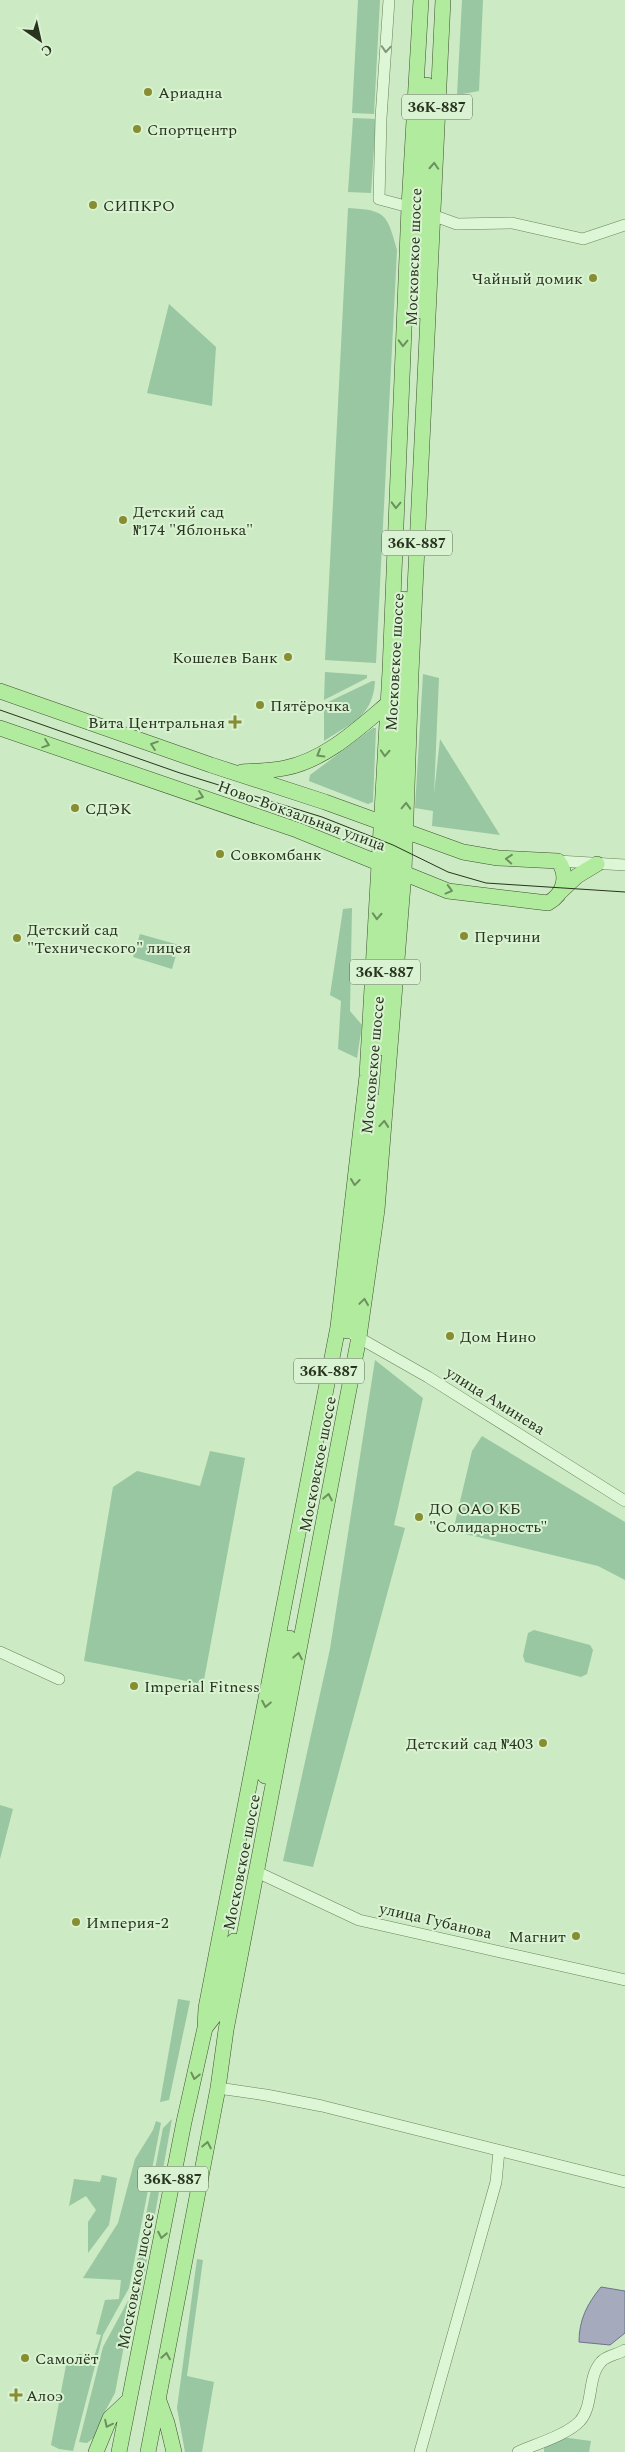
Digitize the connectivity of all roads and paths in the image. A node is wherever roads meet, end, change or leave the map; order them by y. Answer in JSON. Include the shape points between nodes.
{"nodes":[{"id":1,"x":389,"y":0,"type":"edge"},
{"id":2,"x":421,"y":0,"type":"edge"},
{"id":3,"x":431,"y":0,"type":"edge"},
{"id":4,"x":443,"y":0,"type":"edge"},
{"id":5,"x":421,"y":211,"type":"junction"},
{"id":6,"x":625,"y":225,"type":"edge"},
{"id":7,"x":0,"y":691,"type":"edge"},
{"id":8,"x":393,"y":700,"type":"junction"},
{"id":9,"x":0,"y":728,"type":"edge"},
{"id":10,"x":233,"y":772,"type":"junction"},
{"id":11,"x":393,"y":828,"type":"junction"},
{"id":12,"x":558,"y":861,"type":"junction"},
{"id":13,"x":596,"y":863,"type":"junction"},
{"id":14,"x":625,"y":865,"type":"edge"},
{"id":15,"x":392,"y":867,"type":"junction"},
{"id":16,"x":560,"y":892,"type":"junction"},
{"id":17,"x":353,"y":1334,"type":"junction"},
{"id":18,"x":625,"y":1501,"type":"edge"},
{"id":19,"x":0,"y":1652,"type":"edge"},
{"id":20,"x":59,"y":1678,"type":"dead end"},
{"id":21,"x":253,"y":1870,"type":"junction"},
{"id":22,"x":625,"y":1980,"type":"edge"},
{"id":23,"x":219,"y":2010,"type":"junction"},
{"id":24,"x":205,"y":2028,"type":"junction"},
{"id":25,"x":226,"y":2030,"type":"junction"},
{"id":26,"x":218,"y":2088,"type":"junction"},
{"id":27,"x":499,"y":2151,"type":"junction"},
{"id":28,"x":625,"y":2182,"type":"edge"},
{"id":29,"x":625,"y":2350,"type":"edge"},
{"id":30,"x":158,"y":2400,"type":"junction"},
{"id":31,"x":128,"y":2401,"type":"junction"},
{"id":32,"x":96,"y":2452,"type":"edge"},
{"id":33,"x":119,"y":2452,"type":"edge"},
{"id":34,"x":148,"y":2452,"type":"edge"},
{"id":35,"x":174,"y":2452,"type":"edge"},
{"id":36,"x":420,"y":2452,"type":"edge"},
{"id":37,"x":518,"y":2452,"type":"edge"}],
"edges":[{"from":1,"to":5,"type":"street","one_way":true,"via":[[378,199]]},
{"from":2,"to":5,"type":"main road","name":"Московское шоссе","number":"36К-887"},
{"from":3,"to":5,"type":"main road","name":"Московское шоссе","number":"36К-887"},
{"from":5,"to":4,"type":"main road","name":"Московское шоссе","number":"36К-887","one_way":true},
{"from":5,"to":6,"type":"street","via":[[457,224],[512,223],[583,239]]},
{"from":5,"to":8,"type":"main road","name":"Московское шоссе","number":"36К-887"},
{"from":11,"to":5,"type":"main road","name":"Московское шоссе","number":"36К-887","one_way":true},
{"from":10,"to":7,"type":"main road","name":"Ново-Вокзальная улица","one_way":true},
{"from":8,"to":10,"type":"main road","one_way":true,"via":[[354,732],[308,760],[285,768]]},
{"from":8,"to":11,"type":"main road","name":"Московское шоссе","number":"36К-887"},
{"from":9,"to":15,"type":"main road","name":"Ново-Вокзальная улица","one_way":true,"via":[[297,830]]},
{"from":10,"to":11,"type":"main road","name":"Ново-Вокзальная улица"},
{"from":12,"to":11,"type":"main road","name":"Ново-Вокзальная улица","one_way":true,"via":[[480,856]]},
{"from":11,"to":15,"type":"main road","name":"Московское шоссе","number":"36К-887"},
{"from":12,"to":13,"type":"street","name":"Ново-Вокзальная улица"},
{"from":12,"to":16,"type":"main road","via":[[564,875]]},
{"from":13,"to":14,"type":"street","name":"Ново-Вокзальная улица"},
{"from":13,"to":16,"type":"main road","name":"Ново-Вокзальная улица"},
{"from":15,"to":16,"type":"main road","name":"Ново-Вокзальная улица","one_way":true,"via":[[448,891],[498,899],[548,903]]},
{"from":15,"to":17,"type":"main road","name":"Московское шоссе","number":"36К-887","via":[[377,1077]]},
{"from":15,"to":24,"type":"main road","name":"Московское шоссе","number":"36К-887","one_way":true,"via":[[338,1327],[206,2008]]},
{"from":17,"to":18,"type":"street","name":"улица Аминева","via":[[428,1377]]},
{"from":17,"to":21,"type":"main road","name":"Московское шоссе","number":"36К-887","via":[[293,1616]]},
{"from":19,"to":20,"type":"street"},
{"from":21,"to":22,"type":"street","name":"улица Губанова","via":[[358,1920]]},
{"from":21,"to":23,"type":"main road","name":"Московское шоссе","number":"36К-887"},
{"from":21,"to":25,"type":"main road","name":"Московское шоссе","number":"36К-887"},
{"from":23,"to":24,"type":"main road","name":"Московское шоссе","number":"36К-887"},
{"from":23,"to":25,"type":"main road","name":"Московское шоссе","number":"36К-887"},
{"from":24,"to":31,"type":"main road","name":"Московское шоссе","number":"36К-887","one_way":true},
{"from":25,"to":26,"type":"main road","name":"Московское шоссе","number":"36К-887"},
{"from":26,"to":27,"type":"street","via":[[322,2106]]},
{"from":30,"to":26,"type":"main road","name":"Московское шоссе","number":"36К-887","one_way":true},
{"from":27,"to":28,"type":"street"},
{"from":27,"to":36,"type":"street","via":[[496,2182]]},
{"from":29,"to":37,"type":"street","via":[[608,2357],[596,2369],[587,2407],[579,2422],[561,2434]]},
{"from":30,"to":34,"type":"main road","name":"Московское шоссе","number":"36К-887"},
{"from":30,"to":35,"type":"main road"},
{"from":31,"to":32,"type":"main road","one_way":true,"via":[[110,2418]]},
{"from":31,"to":33,"type":"main road","name":"Московское шоссе","number":"36К-887"}]}
